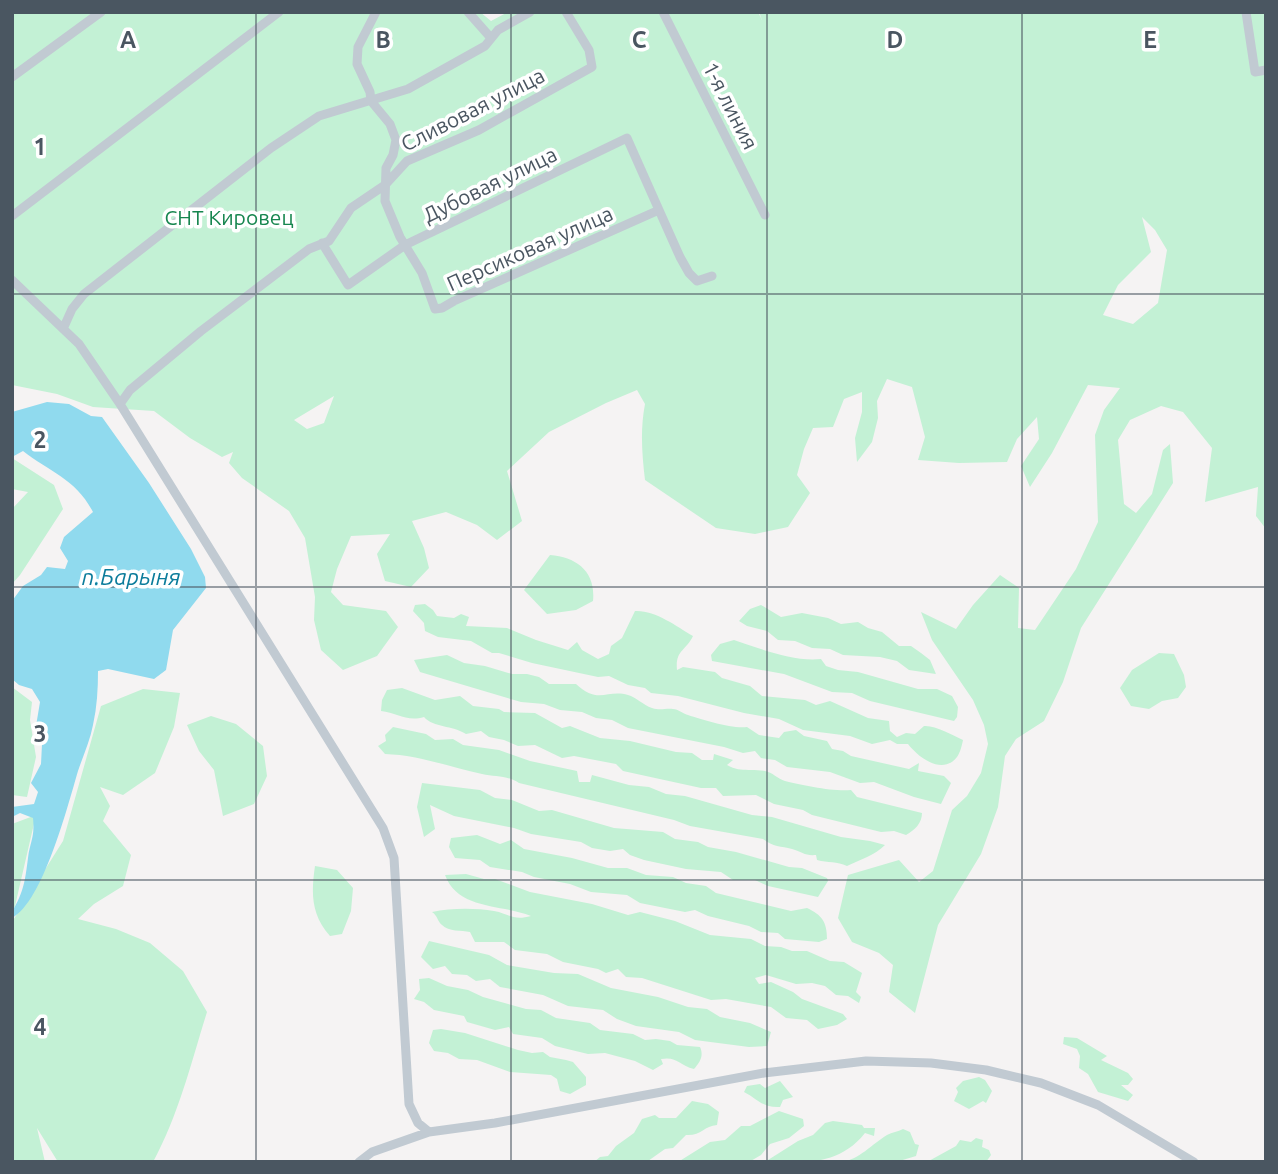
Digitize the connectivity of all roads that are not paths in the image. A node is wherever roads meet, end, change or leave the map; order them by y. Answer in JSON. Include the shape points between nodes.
{"nodes":[{"id":1,"x":101,"y":12,"type":"edge"},
{"id":2,"x":279,"y":12,"type":"edge"},
{"id":3,"x":376,"y":12,"type":"edge"},
{"id":4,"x":468,"y":12,"type":"edge"},
{"id":5,"x":530,"y":12,"type":"edge"},
{"id":6,"x":566,"y":12,"type":"edge"},
{"id":7,"x":663,"y":12,"type":"edge"},
{"id":8,"x":1246,"y":12,"type":"edge"},
{"id":9,"x":491,"y":38,"type":"junction"},
{"id":10,"x":1266,"y":70,"type":"edge"},
{"id":11,"x":12,"y":77,"type":"edge"},
{"id":12,"x":371,"y":101,"type":"junction"},
{"id":13,"x":385,"y":185,"type":"junction"},
{"id":14,"x":659,"y":210,"type":"junction"},
{"id":15,"x":765,"y":215,"type":"dead end"},
{"id":16,"x":12,"y":216,"type":"edge"},
{"id":17,"x":322,"y":243,"type":"junction"},
{"id":18,"x":405,"y":245,"type":"junction"},
{"id":19,"x":712,"y":276,"type":"dead end"},
{"id":20,"x":13,"y":282,"type":"edge"},
{"id":21,"x":63,"y":329,"type":"junction"},
{"id":22,"x":120,"y":404,"type":"junction"},
{"id":23,"x":429,"y":1132,"type":"junction"},
{"id":24,"x":359,"y":1162,"type":"edge"},
{"id":25,"x":1194,"y":1162,"type":"edge"}],
"edges":[{"from":1,"to":11,"type":"street"},
{"from":2,"to":16,"type":"street"},
{"from":3,"to":12,"type":"street","name":"Персиковая улица","via":[[358,47],[357,64]]},
{"from":4,"to":9,"type":"street"},
{"from":5,"to":9,"type":"street"},
{"from":6,"to":13,"type":"street","name":"Сливовая улица","via":[[589,50],[592,67],[479,130],[407,161]]},
{"from":7,"to":15,"type":"street","name":"1-я линия"},
{"from":8,"to":10,"type":"street","via":[[1255,72]]},
{"from":9,"to":12,"type":"street","via":[[485,46],[408,89]]},
{"from":12,"to":13,"type":"street","name":"Персиковая улица","via":[[396,139]]},
{"from":12,"to":21,"type":"street","via":[[319,116],[271,148],[84,294]]},
{"from":13,"to":17,"type":"street","name":"Сливовая улица","via":[[351,208],[329,241]]},
{"from":13,"to":18,"type":"street","name":"Персиковая улица","via":[[385,201]]},
{"from":14,"to":18,"type":"street","name":"Персиковая улица","via":[[435,309],[422,273]]},
{"from":14,"to":18,"type":"street","name":"Дубовая улица","via":[[627,138]]},
{"from":14,"to":19,"type":"street","via":[[689,272],[697,281]]},
{"from":17,"to":18,"type":"street","name":"Дубовая улица","via":[[348,285]]},
{"from":17,"to":22,"type":"street","name":"Сливовая улица","via":[[201,331],[130,390]]},
{"from":20,"to":21,"type":"street"},
{"from":21,"to":22,"type":"street","via":[[79,344]]},
{"from":22,"to":23,"type":"street","via":[[383,828],[394,858],[409,1104],[418,1123]]},
{"from":23,"to":24,"type":"street","via":[[372,1152]]},
{"from":23,"to":25,"type":"street","via":[[764,1073],[866,1061],[931,1063],[1041,1083],[1098,1105]]}]}
